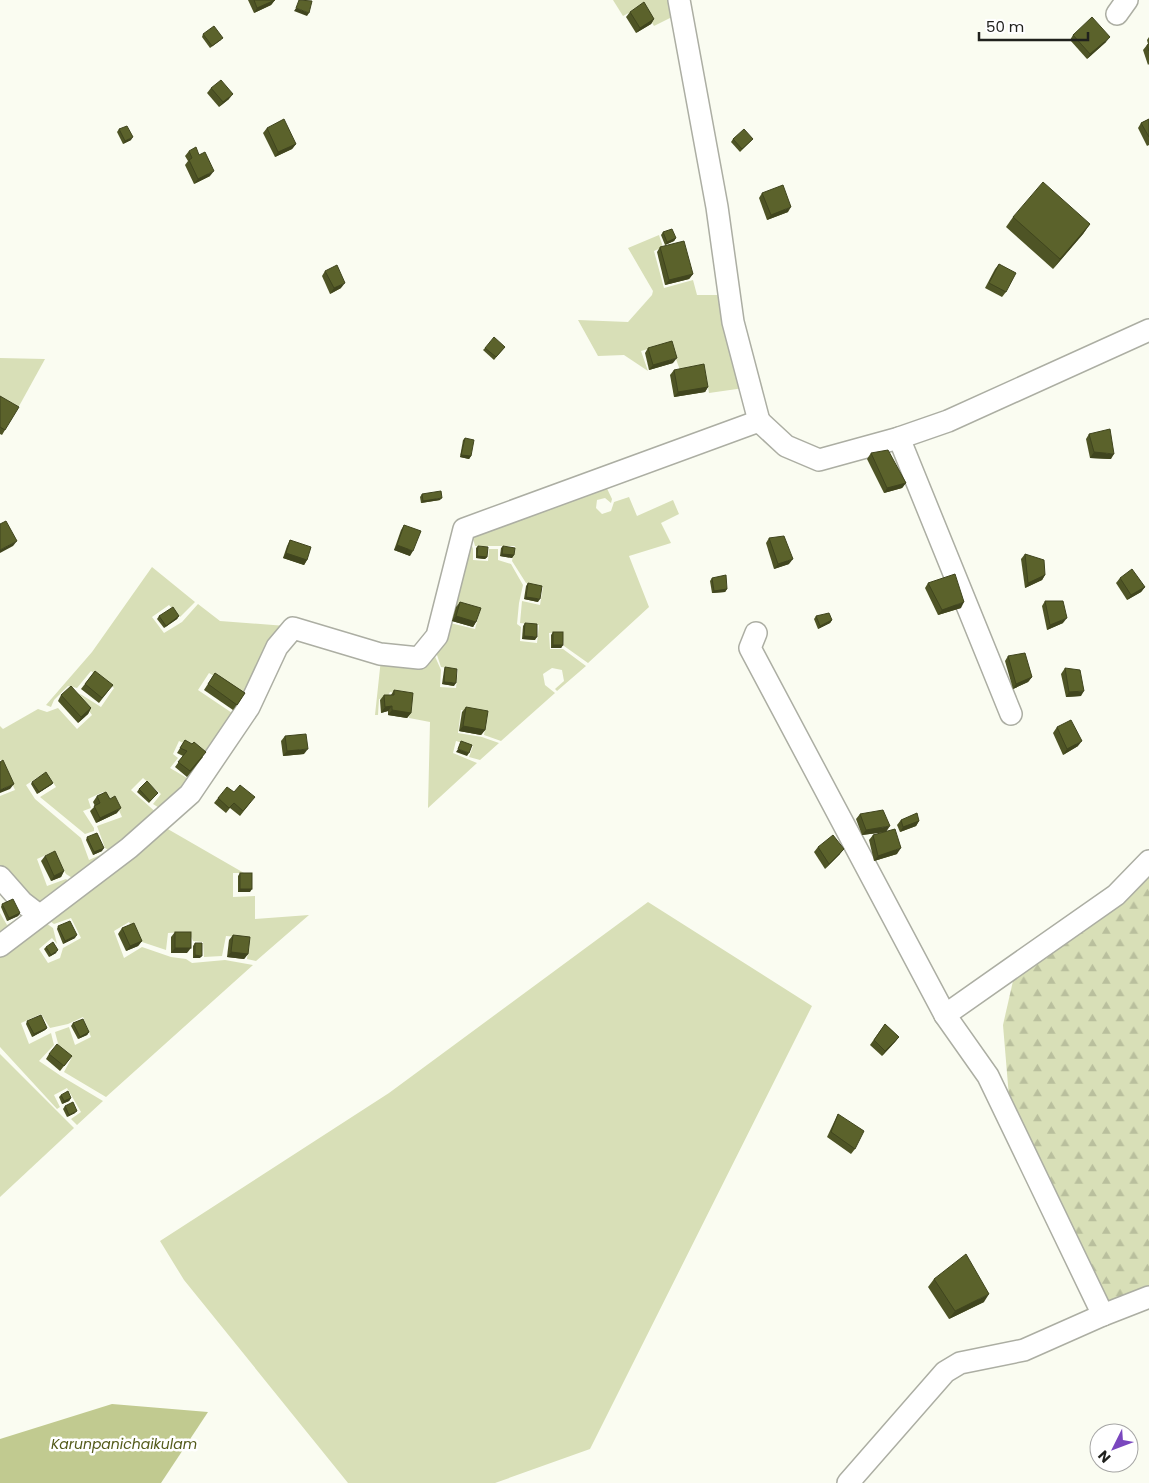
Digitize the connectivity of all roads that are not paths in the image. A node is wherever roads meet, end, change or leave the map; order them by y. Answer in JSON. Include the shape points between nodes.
{"nodes":[{"id":1,"x":679,"y":0,"type":"edge"},
{"id":2,"x":1149,"y":330,"type":"edge"},
{"id":3,"x":759,"y":421,"type":"junction"},
{"id":4,"x":899,"y":438,"type":"junction"},
{"id":5,"x":756,"y":632,"type":"dead end"},
{"id":6,"x":1011,"y":714,"type":"dead end"},
{"id":7,"x":1149,"y":861,"type":"edge"},
{"id":8,"x":0,"y":877,"type":"edge"},
{"id":9,"x":39,"y":916,"type":"junction"},
{"id":10,"x":0,"y":946,"type":"edge"},
{"id":11,"x":945,"y":1015,"type":"junction"},
{"id":12,"x":1149,"y":1297,"type":"edge"},
{"id":13,"x":1103,"y":1315,"type":"junction"},
{"id":14,"x":848,"y":1483,"type":"edge"}],
"edges":[{"from":1,"to":3,"type":"street","via":[[717,206],[733,322]]},
{"from":2,"to":4,"type":"street","via":[[948,421]]},
{"from":3,"to":4,"type":"street","via":[[786,446],[819,460]]},
{"from":3,"to":9,"type":"street","via":[[464,529],[437,636],[419,658],[380,654],[293,628],[277,646],[249,707],[190,794],[129,848]]},
{"from":4,"to":6,"type":"street"},
{"from":5,"to":11,"type":"street","via":[[750,648]]},
{"from":7,"to":11,"type":"street","via":[[1116,895]]},
{"from":8,"to":9,"type":"street"},
{"from":9,"to":10,"type":"street"},
{"from":11,"to":13,"type":"street","via":[[988,1076]]},
{"from":12,"to":13,"type":"street"},
{"from":13,"to":14,"type":"street","via":[[1024,1350],[960,1363],[945,1372]]}]}
